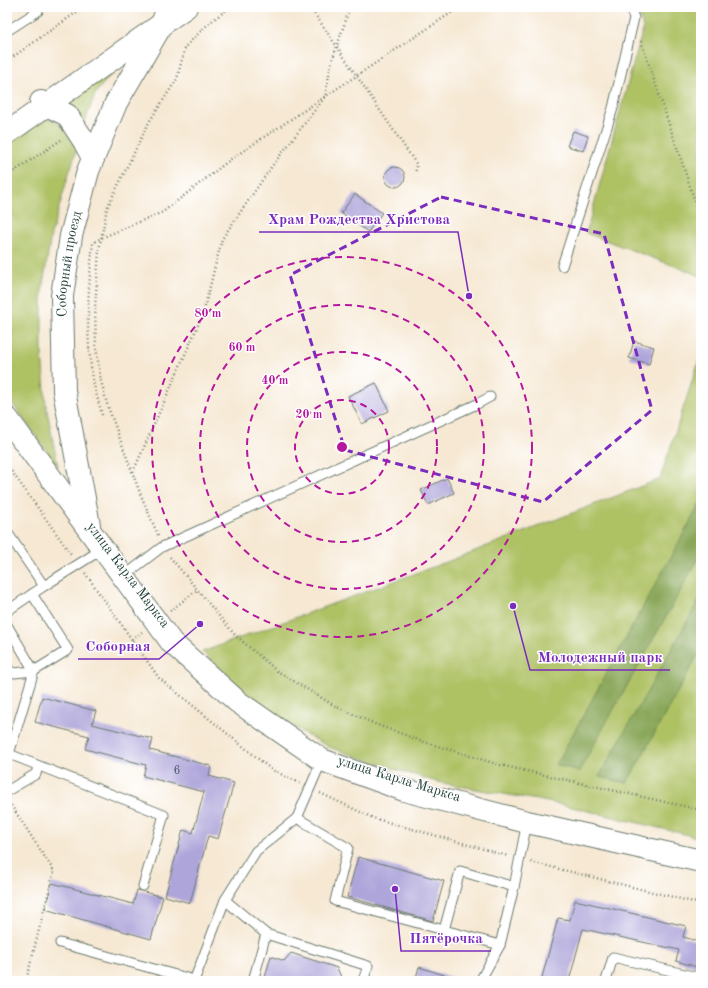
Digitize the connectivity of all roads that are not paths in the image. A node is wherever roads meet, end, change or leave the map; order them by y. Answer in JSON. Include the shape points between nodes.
{"nodes":[{"id":1,"x":630,"y":7,"type":"edge"},
{"id":2,"x":38,"y":11,"type":"dead end"},
{"id":3,"x":171,"y":12,"type":"edge"},
{"id":4,"x":7,"y":32,"type":"edge"},
{"id":5,"x":44,"y":104,"type":"junction"},
{"id":6,"x":7,"y":126,"type":"edge"},
{"id":7,"x":7,"y":133,"type":"edge"},
{"id":8,"x":93,"y":158,"type":"junction"},
{"id":9,"x":562,"y":266,"type":"dead end"},
{"id":10,"x":490,"y":396,"type":"dead end"},
{"id":11,"x":7,"y":412,"type":"edge"},
{"id":12,"x":7,"y":418,"type":"edge"},
{"id":13,"x":89,"y":525,"type":"junction"},
{"id":14,"x":7,"y":532,"type":"edge"},
{"id":15,"x":106,"y":548,"type":"junction"},
{"id":16,"x":126,"y":575,"type":"junction"},
{"id":17,"x":44,"y":586,"type":"junction"},
{"id":18,"x":32,"y":594,"type":"junction"},
{"id":19,"x":7,"y":611,"type":"edge"},
{"id":20,"x":7,"y":625,"type":"edge"},
{"id":21,"x":7,"y":669,"type":"edge"},
{"id":22,"x":34,"y":671,"type":"junction"},
{"id":23,"x":8,"y":754,"type":"edge"},
{"id":24,"x":322,"y":760,"type":"junction"},
{"id":25,"x":38,"y":766,"type":"junction"},
{"id":26,"x":7,"y":791,"type":"edge"},
{"id":27,"x":297,"y":818,"type":"junction"},
{"id":28,"x":527,"y":822,"type":"junction"},
{"id":29,"x":701,"y":853,"type":"edge"},
{"id":30,"x":701,"y":861,"type":"edge"},
{"id":31,"x":143,"y":886,"type":"dead end"},
{"id":32,"x":514,"y":887,"type":"junction"},
{"id":33,"x":225,"y":900,"type":"junction"},
{"id":34,"x":444,"y":930,"type":"junction"},
{"id":35,"x":266,"y":934,"type":"junction"},
{"id":36,"x":60,"y":943,"type":"dead end"},
{"id":37,"x":500,"y":945,"type":"junction"},
{"id":38,"x":701,"y":978,"type":"edge"},
{"id":39,"x":194,"y":981,"type":"edge"},
{"id":40,"x":253,"y":981,"type":"edge"},
{"id":41,"x":363,"y":981,"type":"edge"},
{"id":42,"x":480,"y":981,"type":"edge"},
{"id":43,"x":606,"y":981,"type":"edge"}],
"edges":[{"from":1,"to":9,"type":"lane","via":[[634,18],[613,108]]},
{"from":2,"to":4,"type":"lane"},
{"from":3,"to":5,"type":"street"},
{"from":3,"to":8,"type":"street","name":"Соборный проезд","via":[[116,103]]},
{"from":5,"to":6,"type":"street"},
{"from":5,"to":7,"type":"street"},
{"from":5,"to":8,"type":"street","via":[[67,115]]},
{"from":8,"to":13,"type":"street","name":"Соборный проезд","via":[[71,236],[62,296],[64,391]]},
{"from":10,"to":16,"type":"lane","via":[[162,547]]},
{"from":11,"to":13,"type":"street","name":"улица Карла Маркса"},
{"from":12,"to":13,"type":"street"},
{"from":13,"to":15,"type":"street","name":"улица Карла Маркса"},
{"from":14,"to":17,"type":"lane"},
{"from":15,"to":16,"type":"street","name":"улица Карла Маркса"},
{"from":15,"to":17,"type":"lane"},
{"from":16,"to":24,"type":"street","via":[[172,643],[238,702]]},
{"from":16,"to":29,"type":"street","name":"улица Карла Маркса","via":[[175,638],[240,698],[327,757],[403,783],[529,816]]},
{"from":17,"to":18,"type":"lane"},
{"from":18,"to":19,"type":"lane"},
{"from":18,"to":22,"type":"lane","via":[[68,650]]},
{"from":20,"to":22,"type":"lane"},
{"from":21,"to":22,"type":"lane","via":[[14,673]]},
{"from":22,"to":23,"type":"lane"},
{"from":23,"to":25,"type":"lane"},
{"from":24,"to":27,"type":"lane"},
{"from":24,"to":28,"type":"street","via":[[404,790]]},
{"from":25,"to":26,"type":"lane","via":[[36,774]]},
{"from":25,"to":31,"type":"lane","via":[[164,815]]},
{"from":27,"to":33,"type":"lane","via":[[256,851]]},
{"from":27,"to":34,"type":"lane","via":[[348,848],[335,901]]},
{"from":28,"to":30,"type":"street"},
{"from":28,"to":32,"type":"lane"},
{"from":32,"to":34,"type":"lane","via":[[460,871]]},
{"from":32,"to":37,"type":"lane"},
{"from":33,"to":35,"type":"lane"},
{"from":33,"to":39,"type":"lane"},
{"from":34,"to":37,"type":"lane"},
{"from":35,"to":40,"type":"lane"},
{"from":35,"to":41,"type":"lane","via":[[368,966]]},
{"from":36,"to":39,"type":"lane"},
{"from":37,"to":42,"type":"lane"},
{"from":38,"to":43,"type":"lane","via":[[613,957]]}]}
